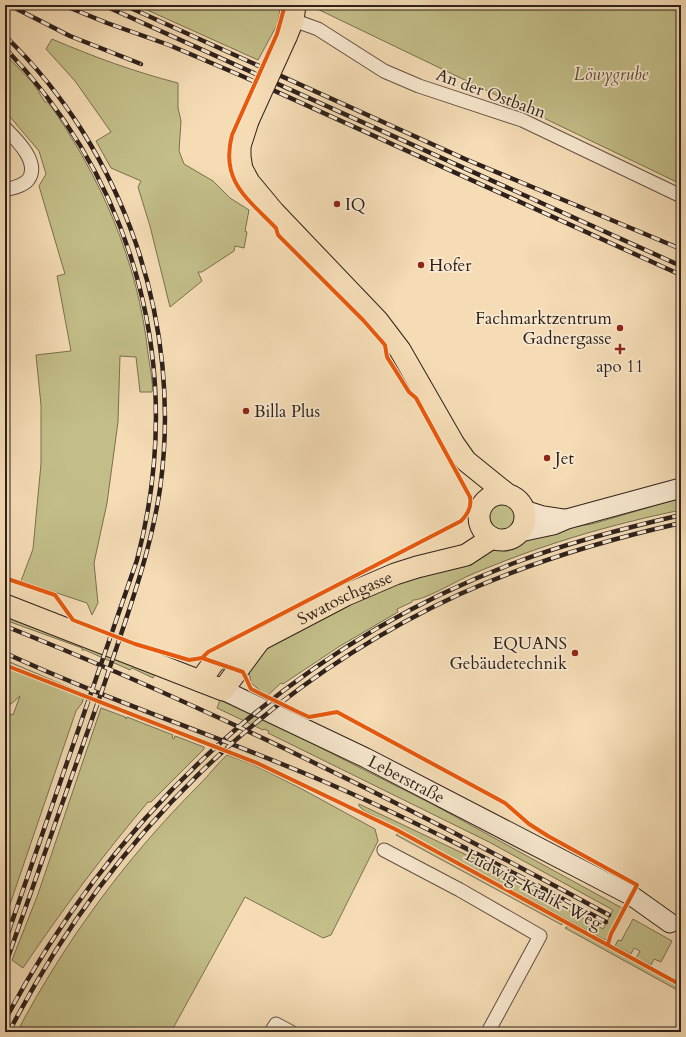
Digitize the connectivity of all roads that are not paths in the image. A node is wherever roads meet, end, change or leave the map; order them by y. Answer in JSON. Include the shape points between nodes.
{"nodes":[{"id":1,"x":291,"y":21,"type":"edge"},
{"id":2,"x":5,"y":128,"type":"edge"},
{"id":3,"x":5,"y":190,"type":"edge"},
{"id":4,"x":681,"y":196,"type":"edge"},
{"id":5,"x":466,"y":461,"type":"junction"},
{"id":6,"x":681,"y":488,"type":"edge"},
{"id":7,"x":507,"y":494,"type":"junction"},
{"id":8,"x":483,"y":503,"type":"junction"},
{"id":9,"x":524,"y":510,"type":"junction"},
{"id":10,"x":567,"y":519,"type":"junction"},
{"id":11,"x":486,"y":531,"type":"junction"},
{"id":12,"x":520,"y":532,"type":"junction"},
{"id":13,"x":5,"y":605,"type":"edge"},
{"id":14,"x":260,"y":640,"type":"junction"},
{"id":15,"x":200,"y":680,"type":"junction"},
{"id":16,"x":223,"y":690,"type":"junction"},
{"id":17,"x":384,"y":850,"type":"dead end"},
{"id":18,"x":676,"y":926,"type":"edge"},
{"id":19,"x":274,"y":1028,"type":"edge"},
{"id":20,"x":291,"y":1032,"type":"edge"},
{"id":21,"x":488,"y":1032,"type":"edge"}],
"edges":[{"from":1,"to":4,"type":"street","name":"An der Ostbahn","via":[[318,29],[384,71],[419,86],[522,120]]},
{"from":1,"to":5,"type":"main road","bridge":true,"via":[[248,121],[240,146],[242,169],[249,182],[274,212],[378,321],[400,350]]},
{"from":2,"to":3,"type":"street","via":[[16,139],[31,168],[28,180]]},
{"from":5,"to":7,"type":"main road"},
{"from":5,"to":8,"type":"main road"},
{"from":6,"to":10,"type":"main road"},
{"from":7,"to":8,"type":"main road","via":[[494,495]]},
{"from":7,"to":9,"type":"main road","via":[[518,500]]},
{"from":8,"to":11,"type":"main road","via":[[479,514]]},
{"from":9,"to":10,"type":"main road"},
{"from":9,"to":12,"type":"main road","via":[[524,524]]},
{"from":10,"to":12,"type":"main road","via":[[553,525]]},
{"from":11,"to":12,"type":"main road","via":[[507,540]]},
{"from":11,"to":14,"type":"main road","name":"Swatoschgasse","via":[[466,555],[395,574],[346,595]]},
{"from":13,"to":15,"type":"main road"},
{"from":14,"to":15,"type":"main road","name":"Swatoschgasse","via":[[238,646],[222,656]]},
{"from":14,"to":16,"type":"main road","name":"Swatoschgasse"},
{"from":15,"to":16,"type":"main road"},
{"from":16,"to":18,"type":"main road","name":"Leberstraße","via":[[366,758],[588,873],[632,896]]},
{"from":17,"to":21,"type":"street","via":[[540,936]]},
{"from":19,"to":20,"type":"street"}]}
